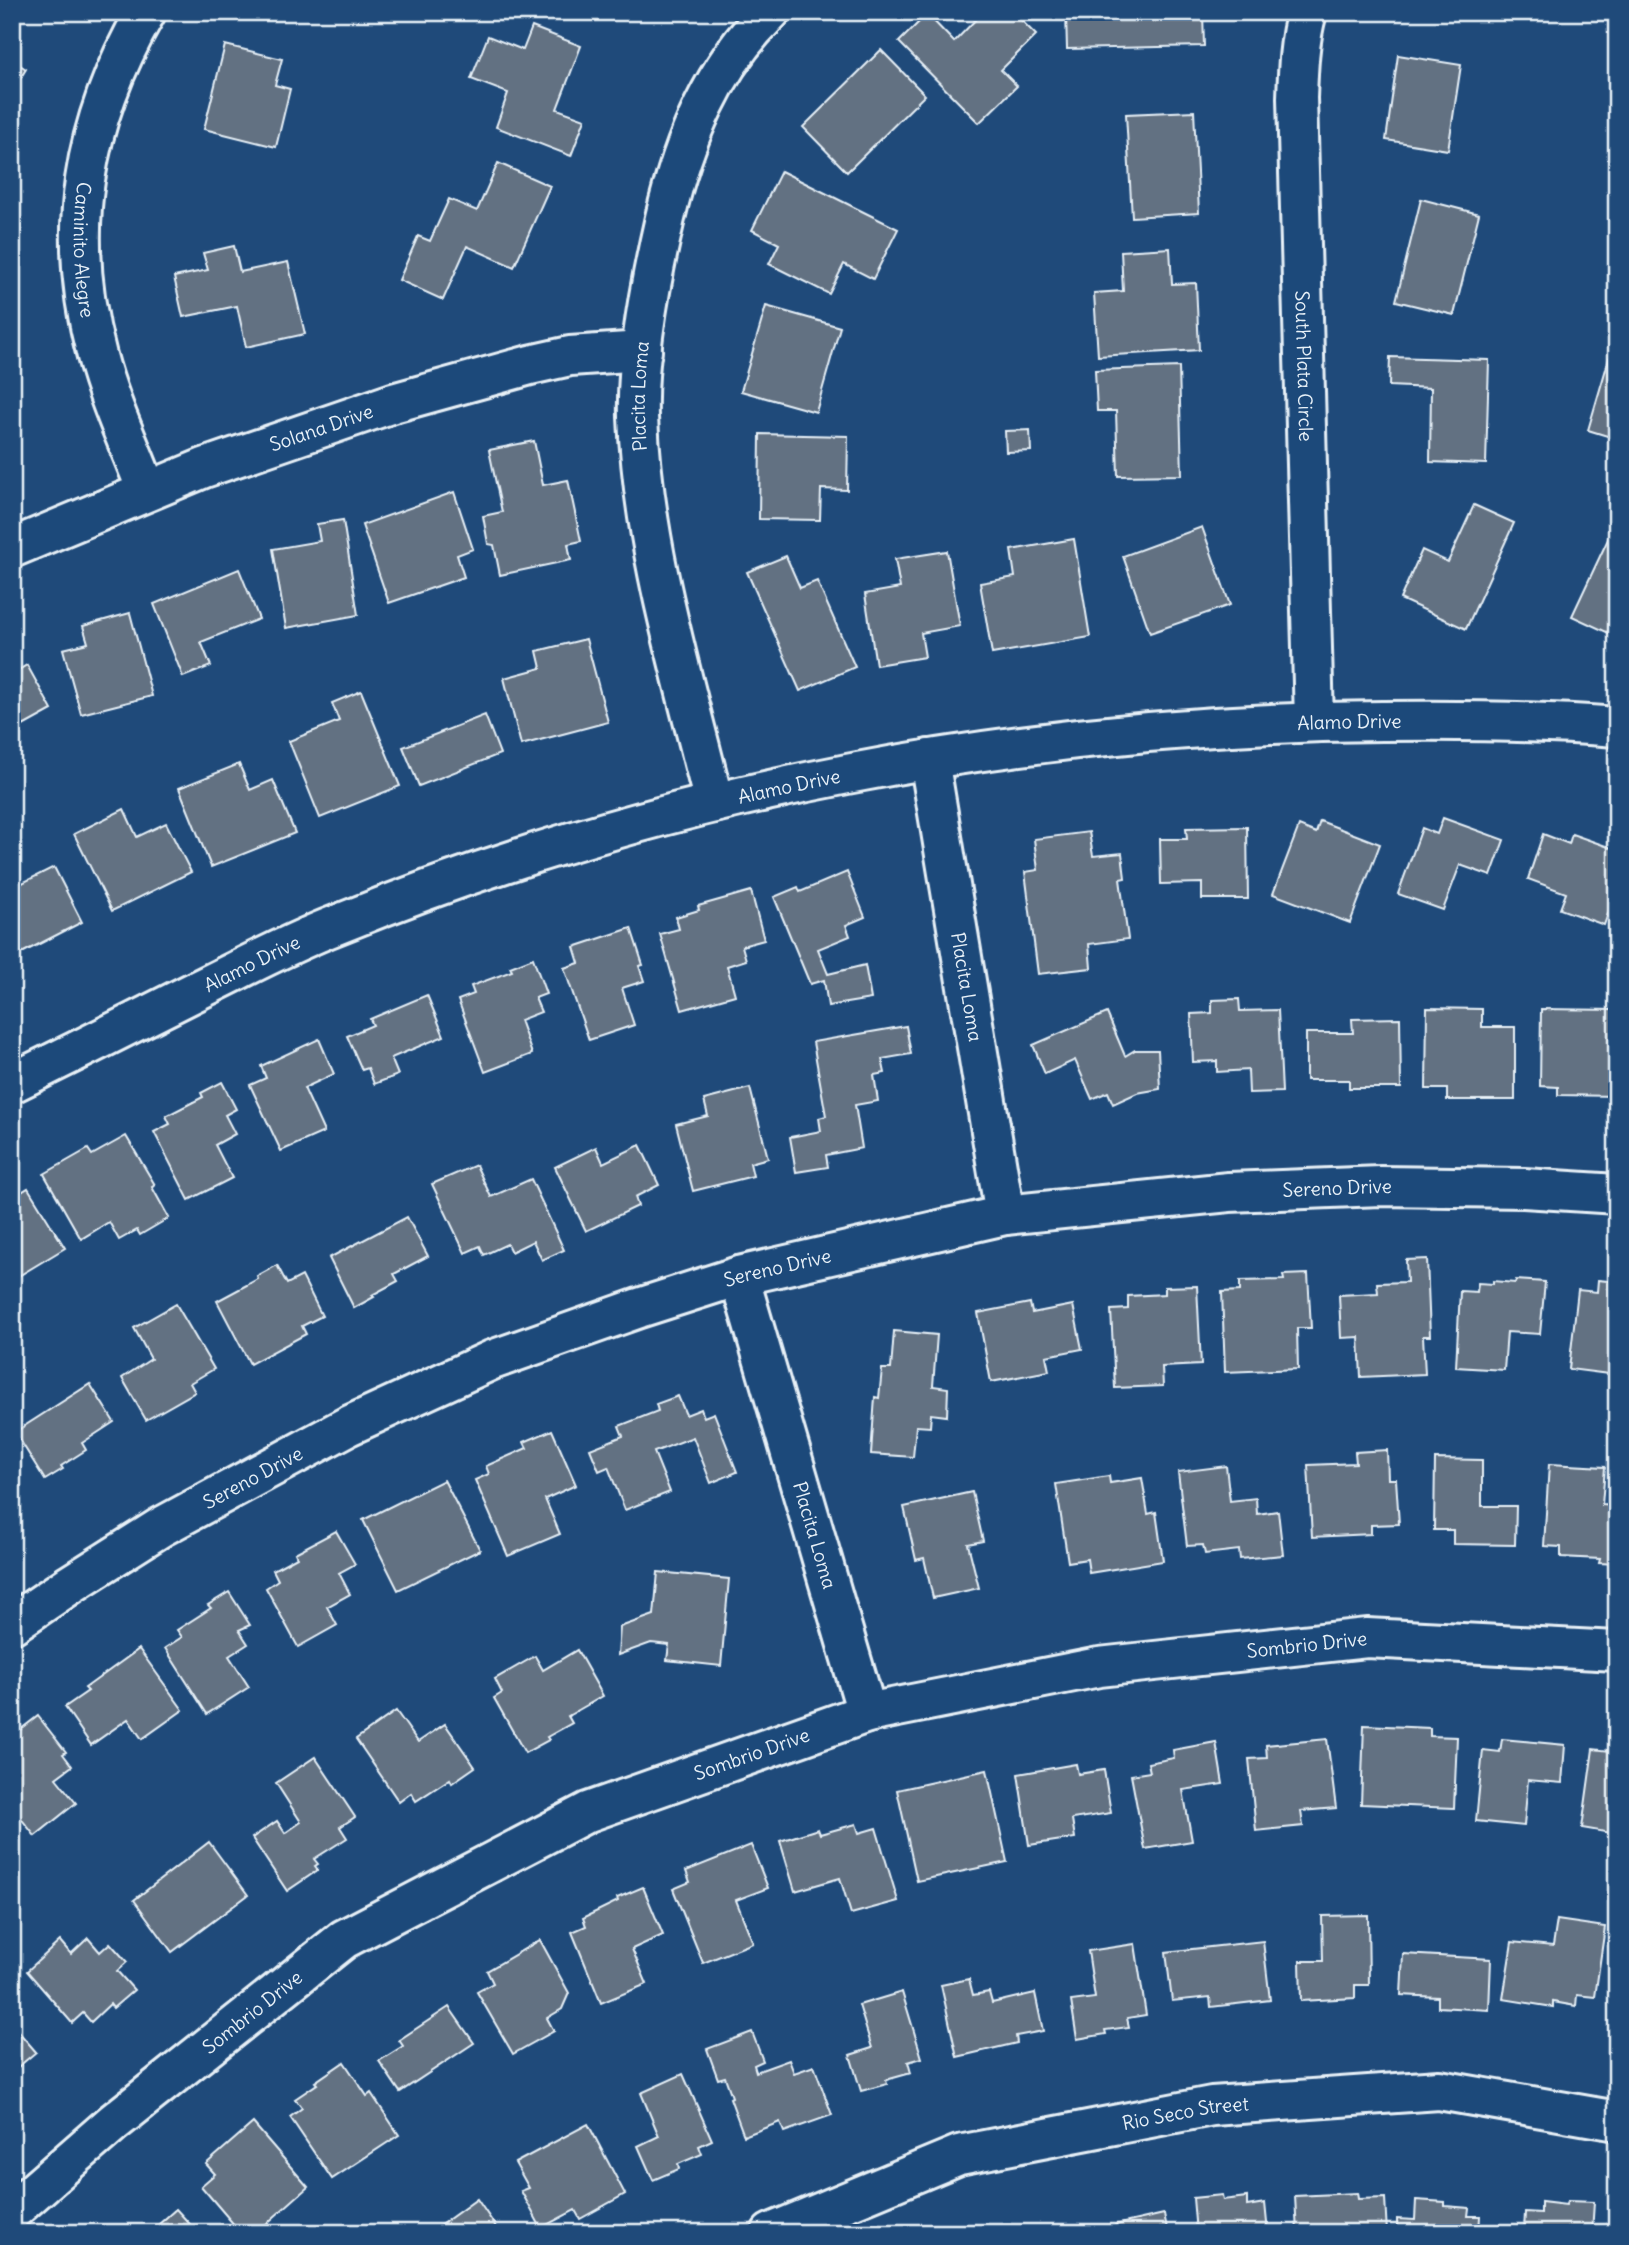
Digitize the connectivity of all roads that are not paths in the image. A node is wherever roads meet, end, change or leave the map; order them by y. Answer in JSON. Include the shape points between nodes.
{"nodes":[{"id":1,"x":146,"y":12,"type":"edge"},
{"id":2,"x":770,"y":12,"type":"edge"},
{"id":3,"x":1307,"y":12,"type":"edge"},
{"id":4,"x":642,"y":351,"type":"junction"},
{"id":5,"x":147,"y":491,"type":"junction"},
{"id":6,"x":12,"y":548,"type":"edge"},
{"id":7,"x":1314,"y":721,"type":"junction"},
{"id":8,"x":1617,"y":727,"type":"edge"},
{"id":9,"x":929,"y":759,"type":"junction"},
{"id":10,"x":714,"y":803,"type":"junction"},
{"id":11,"x":12,"y":1083,"type":"edge"},
{"id":12,"x":1617,"y":1194,"type":"edge"},
{"id":13,"x":1005,"y":1215,"type":"junction"},
{"id":14,"x":740,"y":1276,"type":"junction"},
{"id":15,"x":12,"y":1624,"type":"edge"},
{"id":16,"x":1617,"y":1651,"type":"edge"},
{"id":17,"x":867,"y":1713,"type":"junction"},
{"id":18,"x":1617,"y":2121,"type":"edge"},
{"id":19,"x":12,"y":2211,"type":"edge"},
{"id":20,"x":771,"y":2233,"type":"edge"}],
"edges":[{"from":1,"to":5,"type":"street","name":"Caminito Alegre","via":[[100,113],[80,208],[80,256],[97,358]]},
{"from":2,"to":4,"type":"street","name":"Placita Loma","via":[[730,59],[688,139],[662,230]]},
{"from":3,"to":7,"type":"street","name":"South Plata Circle","via":[[1297,98]]},
{"from":4,"to":5,"type":"street","name":"Solana Drive","via":[[570,356],[451,387],[283,439]]},
{"from":4,"to":10,"type":"street","name":"Placita Loma","via":[[638,415],[650,532]]},
{"from":5,"to":6,"type":"street","name":"Solana Drive"},
{"from":7,"to":8,"type":"street","name":"Alamo Drive"},
{"from":7,"to":9,"type":"street","name":"Alamo Drive","via":[[1157,730]]},
{"from":9,"to":10,"type":"street","name":"Alamo Drive"},
{"from":9,"to":13,"type":"street","name":"Placita Loma"},
{"from":10,"to":11,"type":"street","name":"Alamo Drive","via":[[494,866],[334,925]]},
{"from":12,"to":13,"type":"street","name":"Sereno Drive","via":[[1381,1186],[1229,1192]]},
{"from":13,"to":14,"type":"street","name":"Sereno Drive"},
{"from":14,"to":15,"type":"street","name":"Sereno Drive","via":[[492,1360],[348,1426],[161,1527]]},
{"from":14,"to":17,"type":"street","name":"Placita Loma"},
{"from":16,"to":17,"type":"street","name":"Sombrio Drive","via":[[1367,1638],[1099,1667]]},
{"from":17,"to":19,"type":"street","name":"Sombrio Drive","via":[[588,1812],[344,1939],[114,2122]]},
{"from":18,"to":20,"type":"street","name":"Rio Seco Street","via":[[1439,2090],[1212,2106],[959,2155]]}]}
